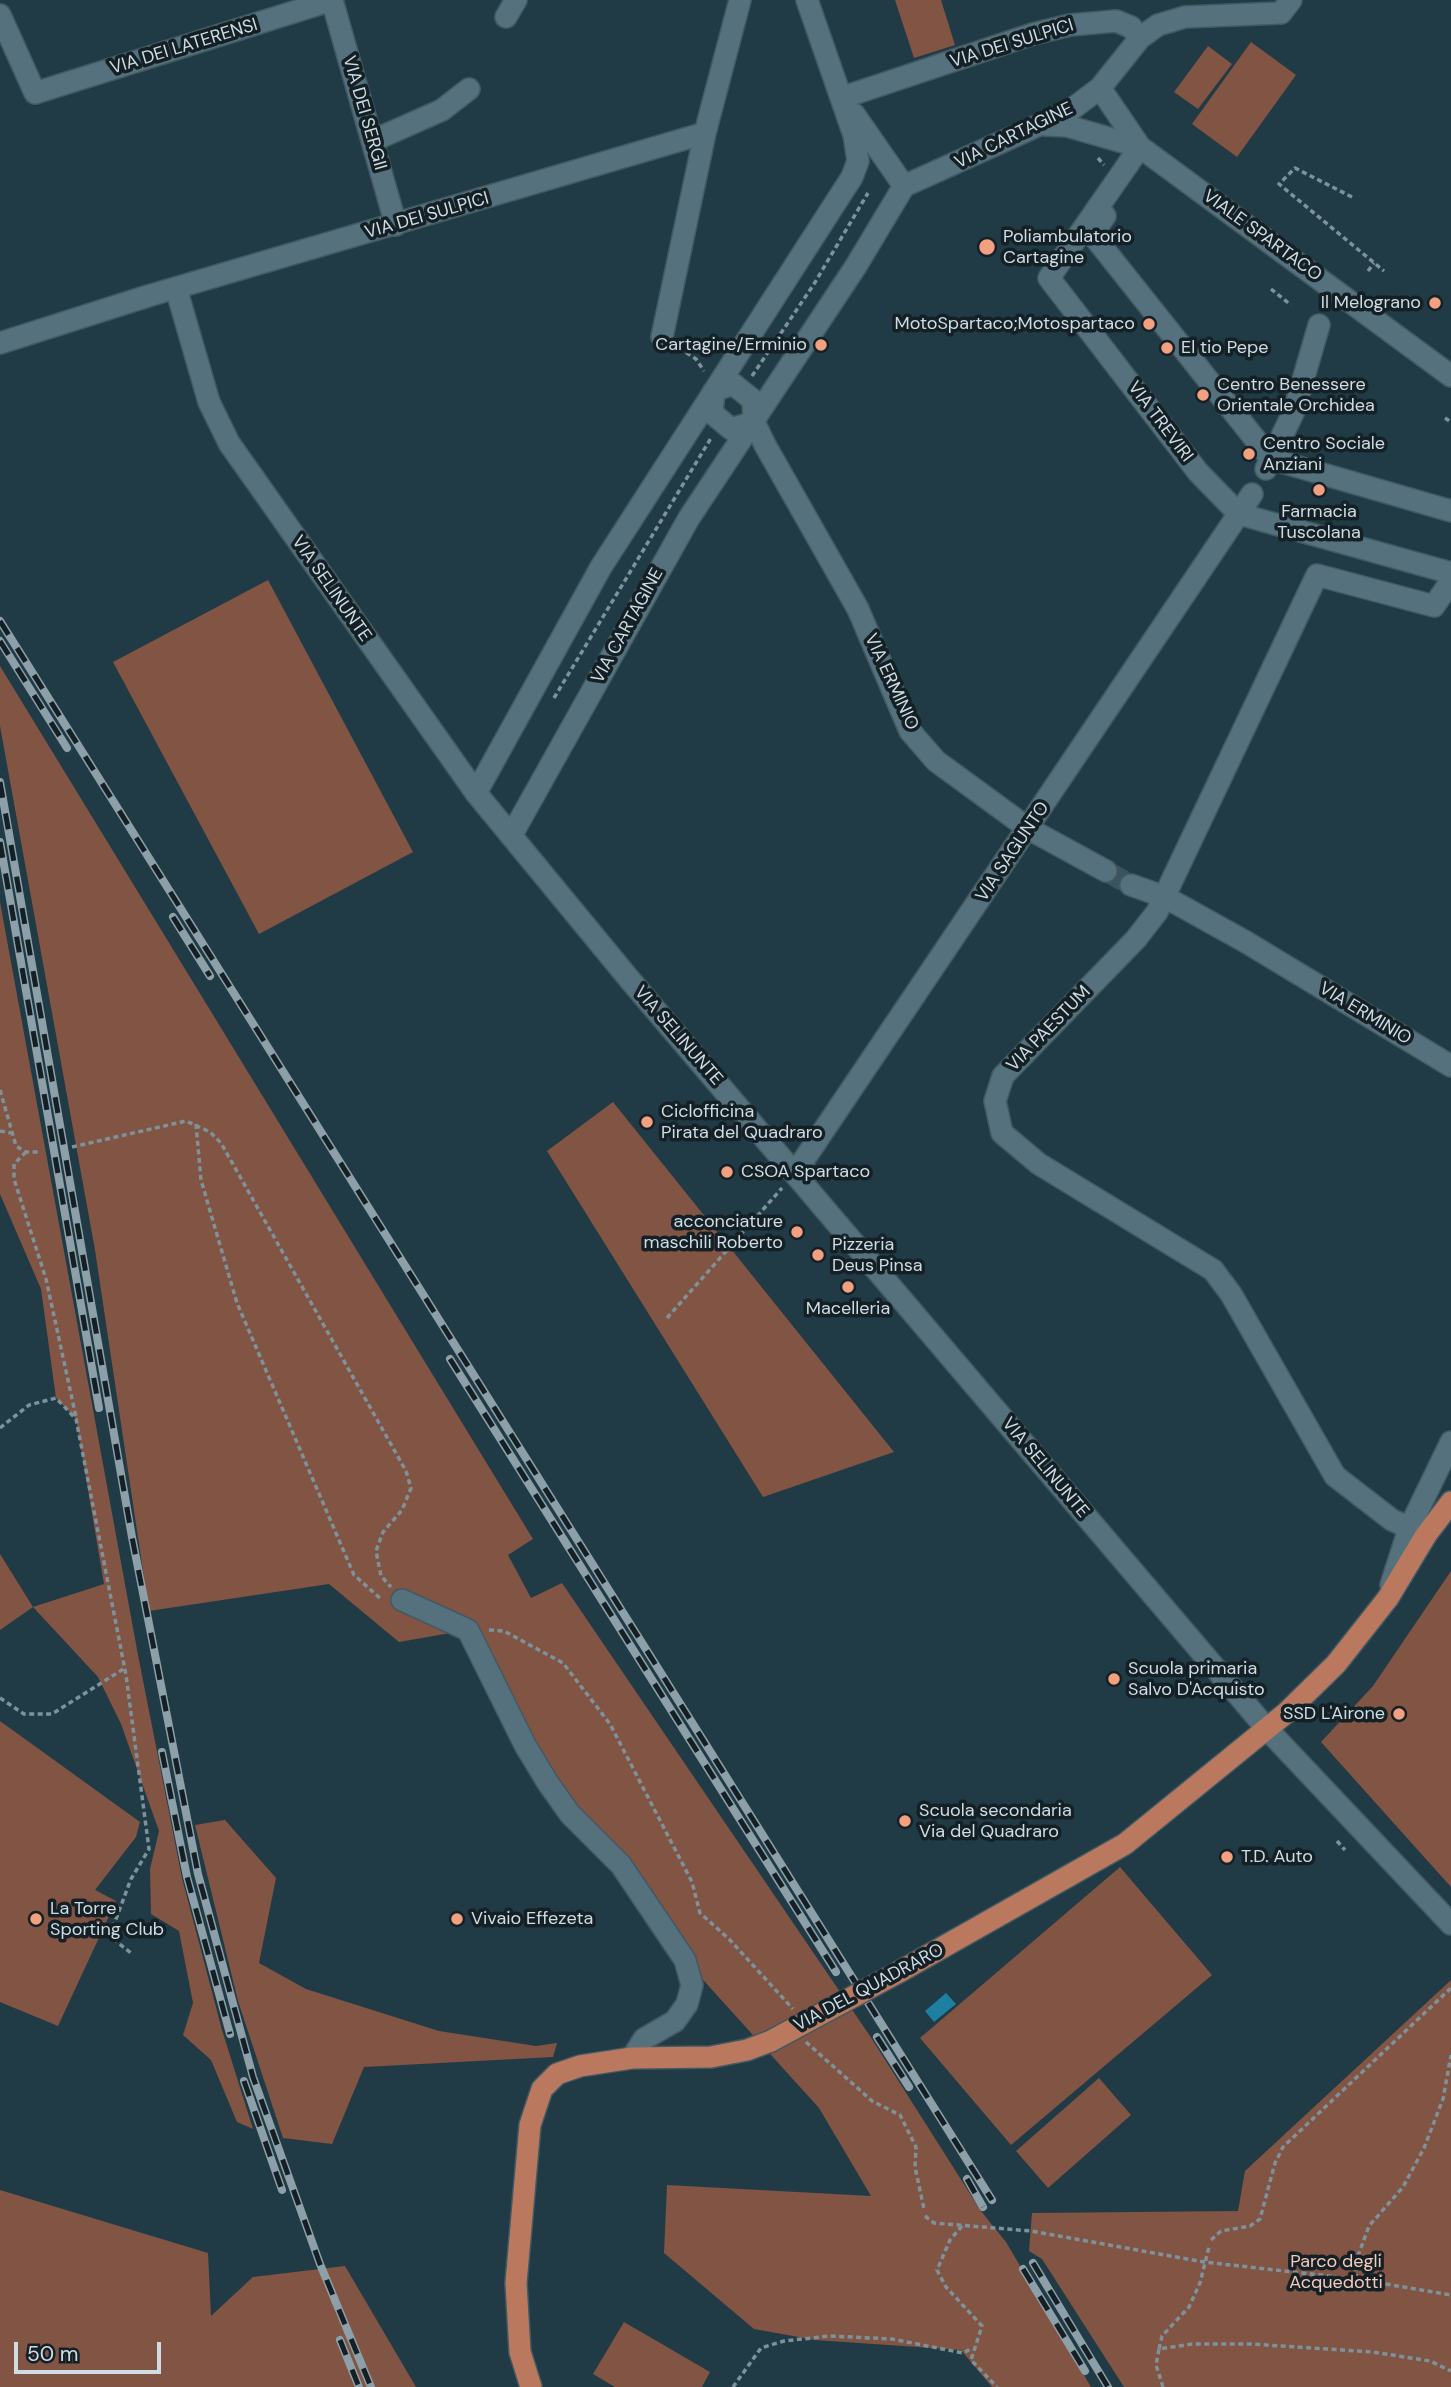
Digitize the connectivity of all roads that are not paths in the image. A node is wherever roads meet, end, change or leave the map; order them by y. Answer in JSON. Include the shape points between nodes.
{"nodes":[{"id":1,"x":332,"y":0,"type":"edge"},
{"id":2,"x":740,"y":0,"type":"edge"},
{"id":3,"x":807,"y":0,"type":"edge"},
{"id":4,"x":1291,"y":0,"type":"edge"},
{"id":5,"x":0,"y":15,"type":"edge"},
{"id":6,"x":1140,"y":38,"type":"junction"},
{"id":7,"x":1100,"y":88,"type":"junction"},
{"id":8,"x":469,"y":89,"type":"dead end"},
{"id":9,"x":844,"y":97,"type":"junction"},
{"id":10,"x":1043,"y":125,"type":"junction"},
{"id":11,"x":705,"y":132,"type":"junction"},
{"id":12,"x":372,"y":141,"type":"junction"},
{"id":13,"x":1140,"y":147,"type":"junction"},
{"id":14,"x":904,"y":186,"type":"junction"},
{"id":15,"x":1126,"y":186,"type":"dead end"},
{"id":16,"x":396,"y":225,"type":"junction"},
{"id":17,"x":176,"y":288,"type":"junction"},
{"id":18,"x":1319,"y":325,"type":"dead end"},
{"id":19,"x":662,"y":337,"type":"dead end"},
{"id":20,"x":0,"y":343,"type":"edge"},
{"id":21,"x":1451,"y":376,"type":"edge"},
{"id":22,"x":715,"y":391,"type":"junction"},
{"id":23,"x":754,"y":422,"type":"junction"},
{"id":24,"x":1268,"y":464,"type":"junction"},
{"id":25,"x":1252,"y":495,"type":"dead end"},
{"id":26,"x":1451,"y":511,"type":"edge"},
{"id":27,"x":1234,"y":522,"type":"junction"},
{"id":28,"x":1451,"y":573,"type":"edge"},
{"id":29,"x":1451,"y":581,"type":"edge"},
{"id":30,"x":476,"y":793,"type":"junction"},
{"id":31,"x":1029,"y":830,"type":"junction"},
{"id":32,"x":511,"y":836,"type":"junction"},
{"id":33,"x":1106,"y":871,"type":"tunnel mouth"},
{"id":34,"x":1131,"y":885,"type":"tunnel mouth"},
{"id":35,"x":1165,"y":897,"type":"junction"},
{"id":36,"x":1451,"y":1066,"type":"edge"},
{"id":37,"x":795,"y":1173,"type":"junction"},
{"id":38,"x":1451,"y":1442,"type":"edge"},
{"id":39,"x":1451,"y":1492,"type":"edge"},
{"id":40,"x":1446,"y":1507,"type":"edge"},
{"id":41,"x":1418,"y":1532,"type":"junction"},
{"id":42,"x":402,"y":1600,"type":"road end"},
{"id":43,"x":1267,"y":1729,"type":"junction"},
{"id":44,"x":1451,"y":1924,"type":"edge"},
{"id":45,"x":632,"y":2058,"type":"junction"},
{"id":46,"x":531,"y":2387,"type":"edge"}],
"edges":[{"from":1,"to":5,"type":"street","name":"VIA DEI LATERENSI","via":[[35,93]]},
{"from":1,"to":12,"type":"street","name":"VIA DEI SERGII"},
{"from":2,"to":11,"type":"street"},
{"from":3,"to":9,"type":"street"},
{"from":4,"to":6,"type":"street","via":[[1281,13],[1185,17],[1158,25]]},
{"from":6,"to":7,"type":"street","name":"VIA CARTAGINE"},
{"from":6,"to":9,"type":"street","name":"VIA DEI SULPICI","via":[[1131,27],[1116,21],[1070,25]]},
{"from":7,"to":10,"type":"street","name":"VIA CARTAGINE"},
{"from":7,"to":13,"type":"street"},
{"from":8,"to":12,"type":"street","via":[[442,110]]},
{"from":9,"to":14,"type":"street"},
{"from":9,"to":22,"type":"street","via":[[857,146],[852,177]]},
{"from":10,"to":13,"type":"street","via":[[1067,126]]},
{"from":10,"to":14,"type":"street","name":"VIA CARTAGINE"},
{"from":11,"to":16,"type":"street","name":"VIA DEI SULPICI"},
{"from":11,"to":19,"type":"street"},
{"from":12,"to":16,"type":"street","name":"VIA DEI SERGII"},
{"from":13,"to":21,"type":"street","name":"VIALE SPARTACO"},
{"from":13,"to":27,"type":"street","name":"VIA TREVIRI","via":[[1049,278]]},
{"from":14,"to":23,"type":"street","name":"VIA CARTAGINE"},
{"from":15,"to":24,"type":"street","via":[[1092,234]]},
{"from":16,"to":17,"type":"street","name":"VIA DEI SULPICI"},
{"from":17,"to":20,"type":"street","name":"VIA DEI SULPICI"},
{"from":17,"to":30,"type":"street","name":"VIA SELINUNTE","via":[[209,402],[229,443]]},
{"from":18,"to":24,"type":"street","via":[[1294,411]]},
{"from":22,"to":23,"type":"street","via":[[733,384],[753,400]]},
{"from":22,"to":23,"type":"street","via":[[712,413],[731,429]]},
{"from":22,"to":30,"type":"street","via":[[601,567]]},
{"from":23,"to":31,"type":"street","name":"VIA ERMINIO","via":[[858,609],[911,731],[936,761]]},
{"from":23,"to":32,"type":"street","name":"VIA CARTAGINE","via":[[689,518]]},
{"from":24,"to":26,"type":"street"},
{"from":25,"to":27,"type":"street","name":"VIA SAGUNTO"},
{"from":27,"to":28,"type":"street","name":"VIA TREVIRI"},
{"from":27,"to":31,"type":"street","name":"VIA SAGUNTO"},
{"from":29,"to":35,"type":"street","name":"VIA PAESTUM","via":[[1434,606],[1317,575]]},
{"from":30,"to":32,"type":"street","name":"VIA SELINUNTE"},
{"from":31,"to":33,"type":"street","name":"VIA ERMINIO"},
{"from":31,"to":37,"type":"street","name":"VIA SAGUNTO"},
{"from":32,"to":37,"type":"street","name":"VIA SELINUNTE"},
{"from":34,"to":35,"type":"street","name":"VIA ERMINIO"},
{"from":35,"to":36,"type":"street","name":"VIA ERMINIO"},
{"from":35,"to":41,"type":"street","name":"VIA PAESTUM","via":[[1136,939],[1003,1076],[995,1101],[1002,1133],[1039,1164],[1213,1270],[1331,1471]]},
{"from":37,"to":43,"type":"street","name":"VIA SELINUNTE"},
{"from":38,"to":41,"type":"street","name":"VIA DEL QUADRARO"},
{"from":39,"to":40,"type":"main road","name":"VIA DEL QUADRARO"},
{"from":40,"to":41,"type":"main road","name":"VIA DEL QUADRARO"},
{"from":41,"to":43,"type":"main road","name":"VIA DEL QUADRARO","via":[[1388,1598],[1336,1664]]},
{"from":42,"to":45,"type":"street","via":[[468,1630],[548,1783],[569,1814],[621,1865],[688,1966],[692,1985],[687,2004],[674,2021],[644,2039]]},
{"from":43,"to":44,"type":"street","name":"VIA SELINUNTE"},
{"from":43,"to":45,"type":"main road","name":"VIA DEL QUADRARO","bridge":true,"via":[[1118,1849],[771,2040],[711,2057]]},
{"from":45,"to":46,"type":"main road","name":"VIA DEL QUADRARO","via":[[557,2074],[542,2090],[533,2112],[516,2283],[520,2352]]}]}
